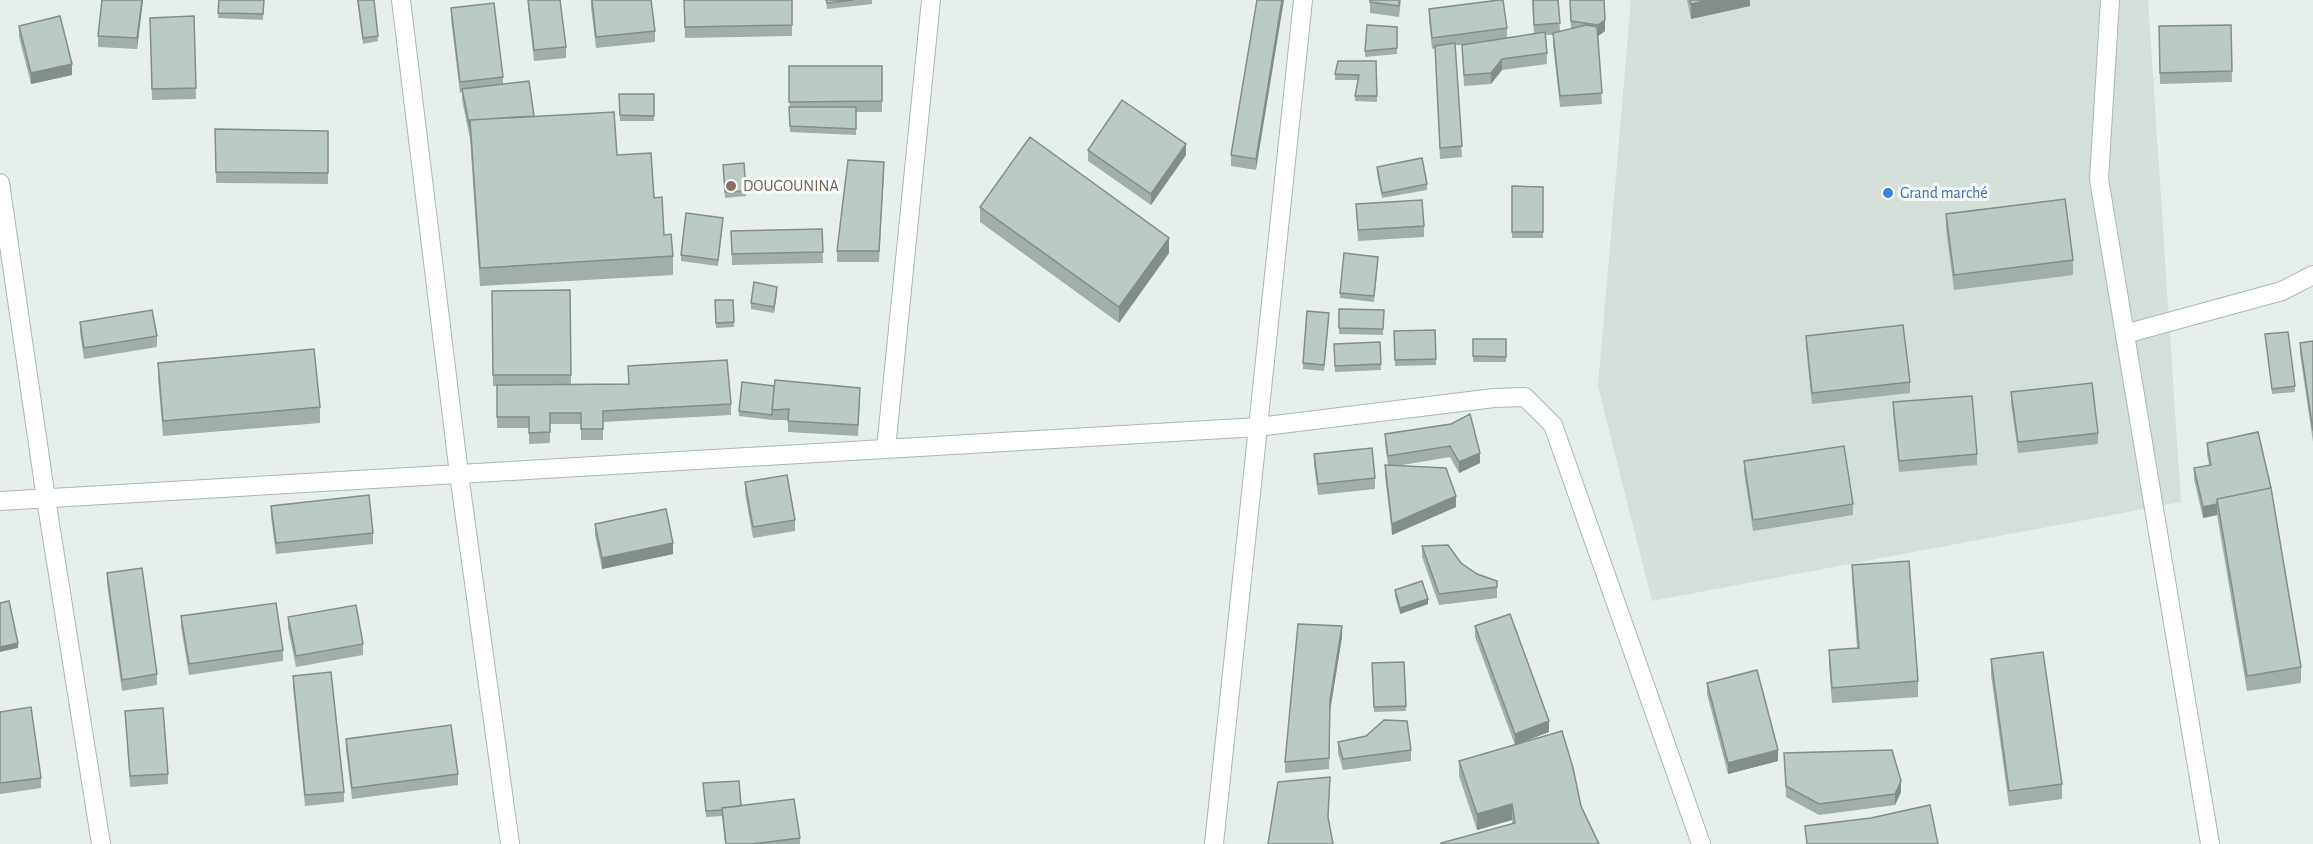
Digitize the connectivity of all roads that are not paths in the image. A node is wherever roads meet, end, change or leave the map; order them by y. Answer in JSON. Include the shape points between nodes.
{"nodes":[{"id":1,"x":401,"y":0,"type":"edge"},
{"id":2,"x":931,"y":0,"type":"edge"},
{"id":3,"x":1303,"y":0,"type":"edge"},
{"id":4,"x":2110,"y":0,"type":"edge"},
{"id":5,"x":0,"y":183,"type":"edge"},
{"id":6,"x":2313,"y":276,"type":"edge"},
{"id":7,"x":2125,"y":334,"type":"junction"},
{"id":8,"x":1258,"y":427,"type":"junction"},
{"id":9,"x":886,"y":449,"type":"junction"},
{"id":10,"x":459,"y":474,"type":"junction"},
{"id":11,"x":46,"y":499,"type":"junction"},
{"id":12,"x":0,"y":501,"type":"edge"},
{"id":13,"x":101,"y":844,"type":"edge"},
{"id":14,"x":510,"y":844,"type":"edge"},
{"id":15,"x":1214,"y":844,"type":"edge"},
{"id":16,"x":1701,"y":844,"type":"edge"},
{"id":17,"x":2210,"y":844,"type":"edge"}],
"edges":[{"from":1,"to":10,"type":"street"},
{"from":2,"to":9,"type":"street"},
{"from":3,"to":8,"type":"street"},
{"from":4,"to":7,"type":"street","via":[[2099,179]]},
{"from":5,"to":11,"type":"street"},
{"from":6,"to":7,"type":"street","via":[[2282,291]]},
{"from":7,"to":17,"type":"street"},
{"from":8,"to":9,"type":"street"},
{"from":8,"to":15,"type":"street"},
{"from":8,"to":16,"type":"street","via":[[1525,397],[1553,425]]},
{"from":9,"to":10,"type":"street"},
{"from":10,"to":11,"type":"street"},
{"from":10,"to":14,"type":"street"},
{"from":11,"to":12,"type":"street"},
{"from":11,"to":13,"type":"street"}]}
